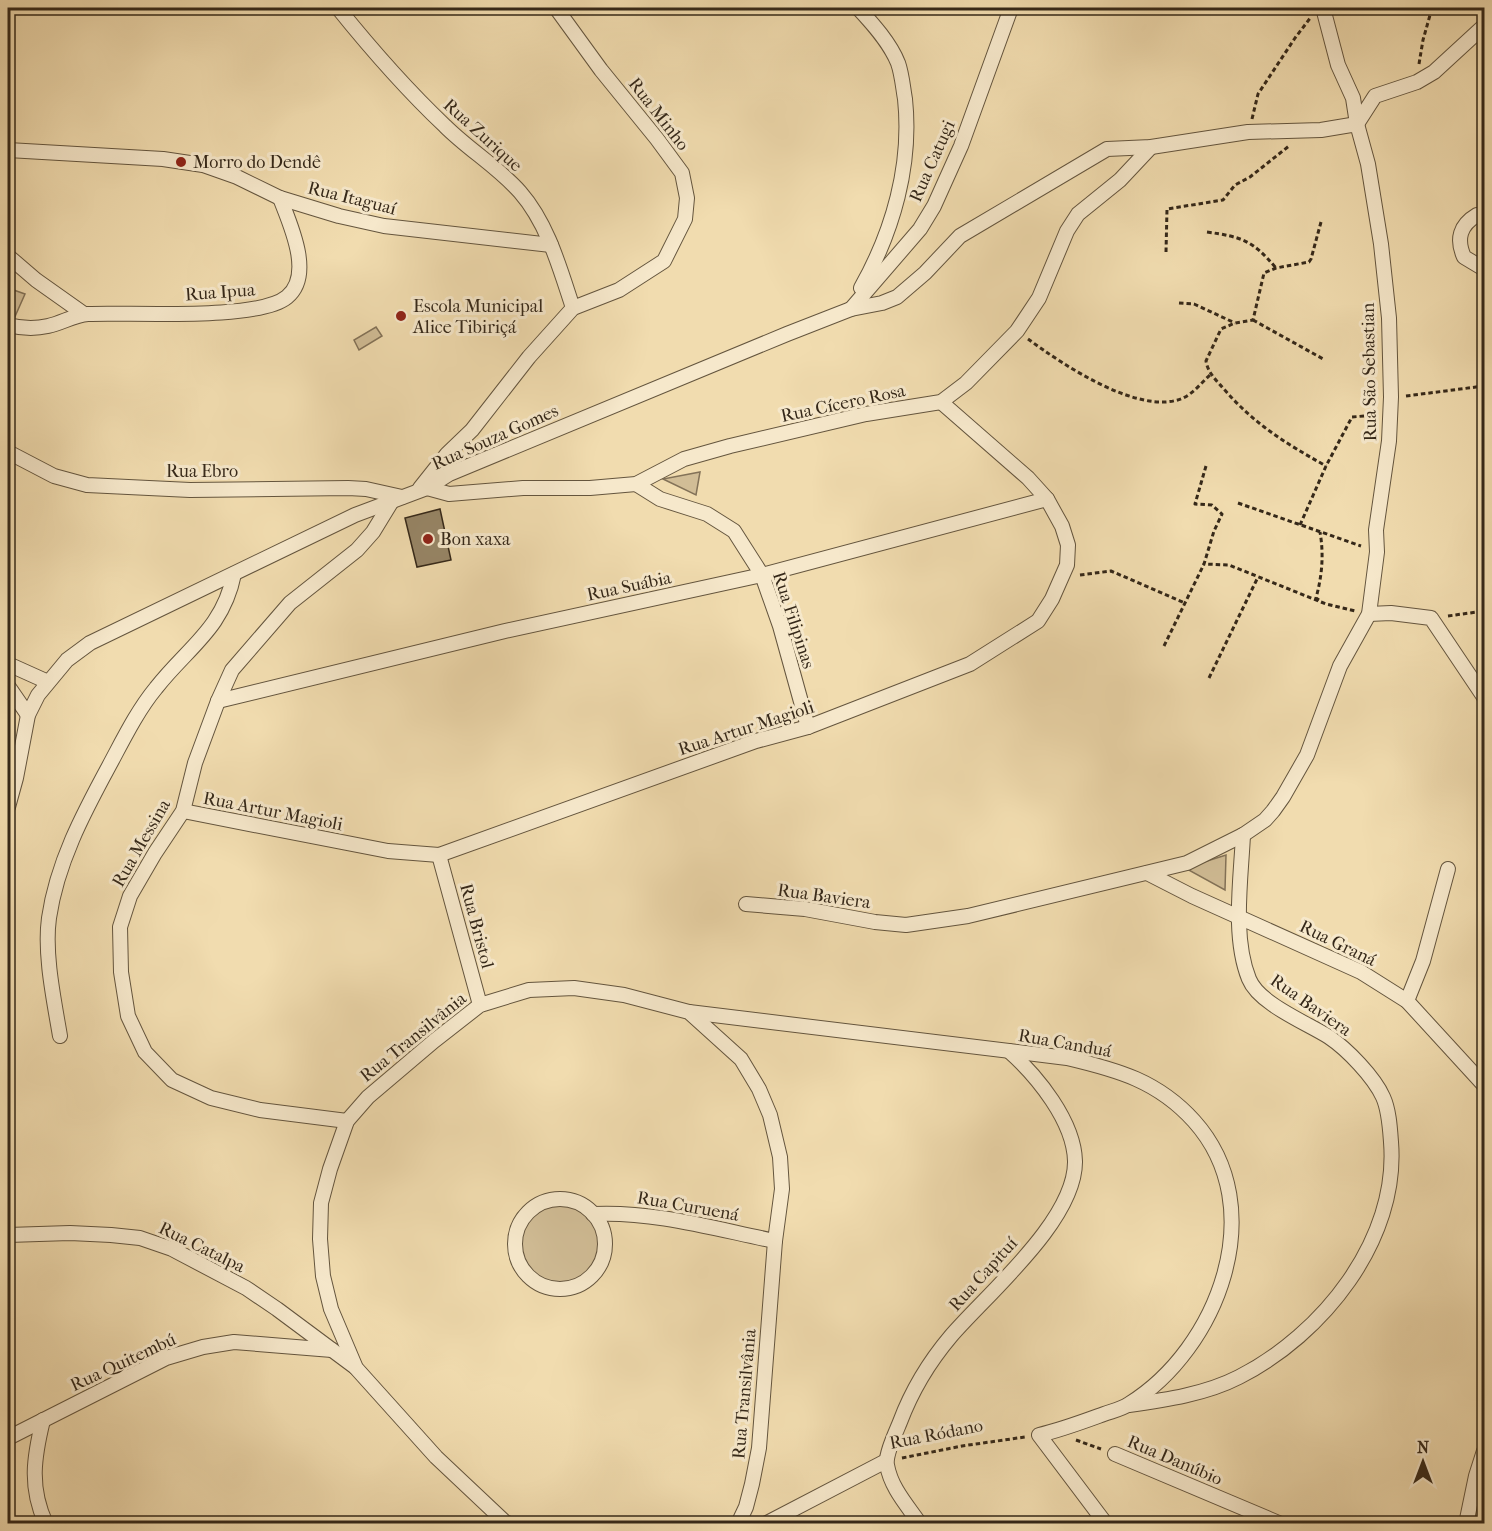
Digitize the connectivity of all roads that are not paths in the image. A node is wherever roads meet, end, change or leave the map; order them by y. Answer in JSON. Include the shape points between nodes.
{"nodes":[{"id":1,"x":338,"y":8,"type":"edge"},
{"id":2,"x":556,"y":8,"type":"edge"},
{"id":3,"x":858,"y":8,"type":"edge"},
{"id":4,"x":1011,"y":8,"type":"edge"},
{"id":5,"x":1323,"y":8,"type":"edge"},
{"id":6,"x":1485,"y":26,"type":"edge"},
{"id":7,"x":1357,"y":124,"type":"junction"},
{"id":8,"x":1151,"y":147,"type":"junction"},
{"id":9,"x":8,"y":150,"type":"edge"},
{"id":10,"x":280,"y":198,"type":"junction"},
{"id":11,"x":1477,"y":215,"type":"dead end"},
{"id":12,"x":551,"y":245,"type":"junction"},
{"id":13,"x":8,"y":256,"type":"edge"},
{"id":14,"x":1485,"y":269,"type":"edge"},
{"id":15,"x":573,"y":308,"type":"junction"},
{"id":16,"x":851,"y":309,"type":"junction"},
{"id":17,"x":84,"y":314,"type":"junction"},
{"id":18,"x":8,"y":325,"type":"edge"},
{"id":19,"x":941,"y":402,"type":"junction"},
{"id":20,"x":8,"y":452,"type":"edge"},
{"id":21,"x":636,"y":484,"type":"junction"},
{"id":22,"x":422,"y":490,"type":"junction"},
{"id":23,"x":397,"y":499,"type":"junction"},
{"id":24,"x":1047,"y":500,"type":"junction"},
{"id":25,"x":234,"y":574,"type":"junction"},
{"id":26,"x":762,"y":575,"type":"junction"},
{"id":27,"x":1368,"y":614,"type":"junction"},
{"id":28,"x":8,"y":664,"type":"edge"},
{"id":29,"x":48,"y":682,"type":"junction"},
{"id":30,"x":8,"y":686,"type":"edge"},
{"id":31,"x":1485,"y":697,"type":"edge"},
{"id":32,"x":218,"y":701,"type":"junction"},
{"id":33,"x":28,"y":715,"type":"junction"},
{"id":34,"x":808,"y":727,"type":"junction"},
{"id":35,"x":8,"y":807,"type":"edge"},
{"id":36,"x":183,"y":811,"type":"junction"},
{"id":37,"x":1243,"y":834,"type":"junction"},
{"id":38,"x":439,"y":855,"type":"junction"},
{"id":39,"x":1448,"y":869,"type":"dead end"},
{"id":40,"x":1147,"y":873,"type":"junction"},
{"id":41,"x":746,"y":904,"type":"dead end"},
{"id":42,"x":1240,"y":917,"type":"junction"},
{"id":43,"x":1407,"y":1001,"type":"junction"},
{"id":44,"x":480,"y":1005,"type":"junction"},
{"id":45,"x":689,"y":1012,"type":"junction"},
{"id":46,"x":60,"y":1036,"type":"dead end"},
{"id":47,"x":1009,"y":1050,"type":"junction"},
{"id":48,"x":1485,"y":1085,"type":"edge"},
{"id":49,"x":347,"y":1121,"type":"junction"},
{"id":50,"x":593,"y":1214,"type":"junction"},
{"id":51,"x":8,"y":1235,"type":"edge"},
{"id":52,"x":775,"y":1241,"type":"junction"},
{"id":53,"x":332,"y":1350,"type":"junction"},
{"id":54,"x":356,"y":1368,"type":"junction"},
{"id":55,"x":1127,"y":1405,"type":"junction"},
{"id":56,"x":43,"y":1420,"type":"junction"},
{"id":57,"x":8,"y":1438,"type":"edge"},
{"id":58,"x":1485,"y":1451,"type":"edge"},
{"id":59,"x":1115,"y":1454,"type":"road end"},
{"id":60,"x":886,"y":1461,"type":"junction"},
{"id":61,"x":506,"y":1523,"type":"edge"},
{"id":62,"x":46,"y":1524,"type":"edge"},
{"id":63,"x":738,"y":1524,"type":"edge"},
{"id":64,"x":765,"y":1524,"type":"edge"},
{"id":65,"x":920,"y":1524,"type":"edge"},
{"id":66,"x":1106,"y":1524,"type":"edge"},
{"id":67,"x":1281,"y":1524,"type":"edge"},
{"id":68,"x":1466,"y":1524,"type":"edge"}],
"edges":[{"from":1,"to":12,"type":"street","name":"Rua Zurique","via":[[380,60],[446,128],[521,193]]},
{"from":2,"to":15,"type":"street","name":"Rua Minho","via":[[682,173],[687,198],[685,219],[664,261],[619,290]]},
{"from":3,"to":16,"type":"street","via":[[898,63],[907,135],[902,182],[894,210],[876,260]]},
{"from":4,"to":16,"type":"street","name":"Rua Catugi","via":[[961,146],[934,206],[920,229]]},
{"from":5,"to":7,"type":"street","name":"Rua São Sebastian","via":[[1338,65],[1353,98]]},
{"from":6,"to":7,"type":"street","via":[[1434,72],[1375,96]]},
{"from":7,"to":8,"type":"street","name":"Rua Souza Gomes","via":[[1321,130],[1248,132]]},
{"from":7,"to":27,"type":"street","name":"Rua São Sebastian","via":[[1381,244],[1389,318],[1391,397]]},
{"from":8,"to":16,"type":"street","name":"Rua Souza Gomes","via":[[1107,149],[960,236],[897,297]]},
{"from":8,"to":19,"type":"street","name":"Rua Cícero Rosa","via":[[1120,180],[1078,214],[1039,298],[1017,331],[966,383]]},
{"from":9,"to":10,"type":"street","name":"Rua Itaguaí","via":[[203,165]]},
{"from":10,"to":12,"type":"street","name":"Rua Itaguaí","via":[[384,226]]},
{"from":10,"to":17,"type":"street","name":"Rua Ipua","via":[[300,260],[296,284],[287,297],[262,309],[230,312]]},
{"from":11,"to":14,"type":"street","via":[[1466,221],[1459,239],[1464,257]]},
{"from":12,"to":15,"type":"street","name":"Rua Zurique"},
{"from":13,"to":17,"type":"street"},
{"from":15,"to":22,"type":"street","via":[[472,430],[447,454]]},
{"from":16,"to":22,"type":"street","name":"Rua Souza Gomes","via":[[667,382],[449,474]]},
{"from":17,"to":18,"type":"street","name":"Rua Ipua","via":[[48,326]]},
{"from":19,"to":21,"type":"street","name":"Rua Cícero Rosa","via":[[866,414],[730,446],[684,459]]},
{"from":19,"to":24,"type":"street","name":"Rua Artur Magioli","via":[[1028,478]]},
{"from":20,"to":23,"type":"street","name":"Rua Ebro","via":[[54,476],[87,485],[190,490],[348,488]]},
{"from":21,"to":22,"type":"street","name":"Rua Cícero Rosa","via":[[449,494]]},
{"from":21,"to":26,"type":"street","name":"Rua Filipinas","via":[[660,499],[725,524],[734,531]]},
{"from":22,"to":23,"type":"street","name":"Rua Souza Gomes"},
{"from":23,"to":25,"type":"street","name":"Rua Souza Gomes","via":[[355,515]]},
{"from":23,"to":32,"type":"street","name":"Rua Messina","via":[[357,550],[290,603],[260,636],[232,670]]},
{"from":24,"to":26,"type":"street","name":"Rua Suábia"},
{"from":24,"to":34,"type":"street","name":"Rua Artur Magioli","via":[[1068,545],[1067,565],[1038,621],[970,664]]},
{"from":25,"to":29,"type":"street","name":"Rua Souza Gomes","via":[[90,643],[67,660]]},
{"from":25,"to":46,"type":"street","via":[[223,611],[155,689],[123,740],[80,821],[56,880],[49,920],[50,972]]},
{"from":26,"to":32,"type":"street","name":"Rua Suábia","via":[[505,631]]},
{"from":26,"to":34,"type":"street","name":"Rua Filipinas"},
{"from":27,"to":31,"type":"street","via":[[1431,618]]},
{"from":27,"to":37,"type":"street","name":"Rua Baviera","via":[[1340,666],[1307,755],[1266,820]]},
{"from":28,"to":29,"type":"street"},
{"from":29,"to":33,"type":"street"},
{"from":30,"to":33,"type":"street"},
{"from":32,"to":36,"type":"street","name":"Rua Messina"},
{"from":33,"to":35,"type":"street"},
{"from":34,"to":38,"type":"street","name":"Rua Artur Magioli","via":[[756,741]]},
{"from":36,"to":38,"type":"street","name":"Rua Artur Magioli","via":[[378,849]]},
{"from":36,"to":49,"type":"street","name":"Rua Messina","via":[[130,896],[120,927],[121,972],[128,1016],[145,1052],[172,1080],[211,1098],[260,1110]]},
{"from":37,"to":40,"type":"street","name":"Rua Baviera","via":[[1187,863]]},
{"from":37,"to":42,"type":"street","name":"Rua Baviera"},
{"from":38,"to":44,"type":"street","name":"Rua Bristol"},
{"from":39,"to":43,"type":"street","via":[[1423,961]]},
{"from":40,"to":41,"type":"street","name":"Rua Baviera","via":[[968,916],[906,925]]},
{"from":40,"to":42,"type":"street","name":"Rua Graná"},
{"from":42,"to":43,"type":"street","name":"Rua Graná","via":[[1361,972]]},
{"from":42,"to":55,"type":"street","name":"Rua Baviera","via":[[1250,982],[1264,998],[1330,1038],[1353,1058],[1384,1098],[1392,1159],[1383,1211],[1365,1256],[1328,1310],[1284,1349],[1239,1378],[1211,1388],[1167,1400]]},
{"from":43,"to":48,"type":"street","name":"Rua Graná"},
{"from":44,"to":45,"type":"street","name":"Rua Transilvânia","via":[[529,990],[574,988],[624,995]]},
{"from":44,"to":49,"type":"street","name":"Rua Transilvânia","via":[[368,1097]]},
{"from":45,"to":47,"type":"street","name":"Rua Canduá"},
{"from":45,"to":52,"type":"street","name":"Rua Transilvânia","via":[[741,1059],[770,1115],[780,1157],[782,1189]]},
{"from":47,"to":55,"type":"street","name":"Rua Canduá","via":[[1101,1066],[1153,1087],[1194,1121],[1208,1138],[1221,1165],[1233,1223],[1224,1279],[1193,1341],[1155,1385]]},
{"from":47,"to":60,"type":"street","name":"Rua Capituí","via":[[1031,1071],[1066,1126],[1075,1161],[1072,1180],[1042,1235],[931,1361],[914,1388]]},
{"from":49,"to":54,"type":"street","name":"Rua Transilvânia","via":[[321,1203],[320,1239],[331,1309]]},
{"from":50,"to":50,"type":"street","via":[[566,1199],[536,1206],[517,1230],[515,1246],[527,1274],[554,1288],[570,1288],[596,1271],[605,1242],[602,1227]]},
{"from":50,"to":52,"type":"street","name":"Rua Curuená","via":[[651,1215]]},
{"from":51,"to":53,"type":"street","name":"Rua Catalpa","via":[[111,1235],[161,1245],[246,1288]]},
{"from":52,"to":63,"type":"street","name":"Rua Transilvânia","via":[[759,1448],[746,1507]]},
{"from":53,"to":54,"type":"street","name":"Rua Catalpa"},
{"from":53,"to":56,"type":"street","name":"Rua Quitembú","via":[[234,1342],[203,1347],[166,1358]]},
{"from":54,"to":61,"type":"street","name":"Rua Transilvânia","via":[[436,1457]]},
{"from":55,"to":66,"type":"street","name":"Rua Canduá","via":[[1039,1436]]},
{"from":56,"to":57,"type":"street","name":"Rua Quitembú"},
{"from":56,"to":62,"type":"street","via":[[34,1455],[36,1492]]},
{"from":58,"to":68,"type":"street"},
{"from":59,"to":67,"type":"street","name":"Rua Danúbio"},
{"from":60,"to":64,"type":"street","name":"Rua Ródano"},
{"from":60,"to":65,"type":"street","via":[[891,1482]]}]}
